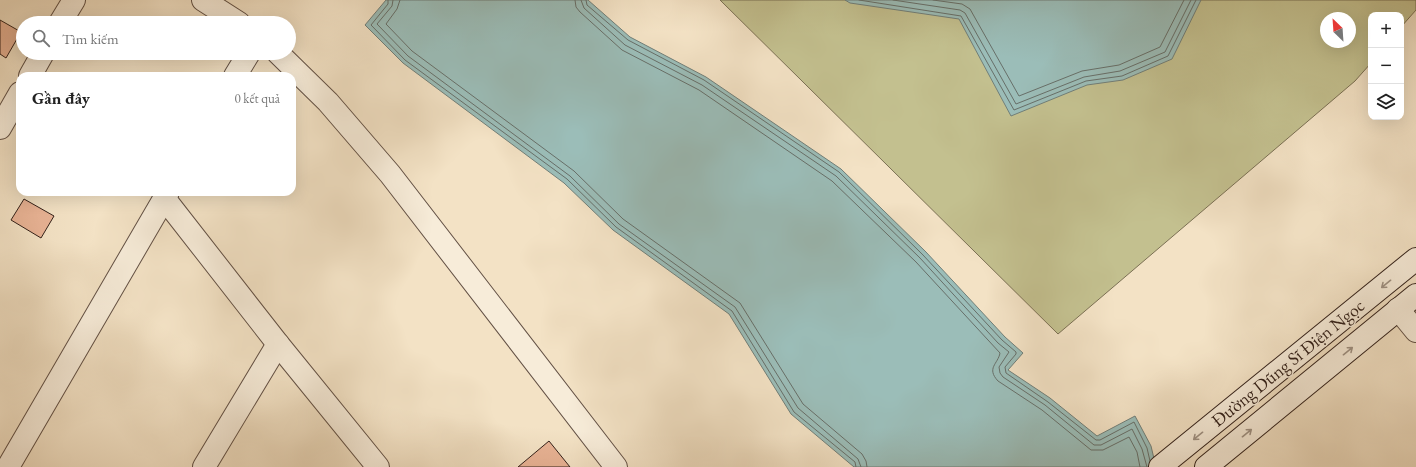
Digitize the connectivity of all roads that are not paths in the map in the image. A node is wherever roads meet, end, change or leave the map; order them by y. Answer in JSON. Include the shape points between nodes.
{"nodes":[{"id":1,"x":74,"y":0,"type":"edge"},
{"id":2,"x":203,"y":0,"type":"edge"},
{"id":3,"x":64,"y":16,"type":"edge"},
{"id":4,"x":228,"y":16,"type":"edge"},
{"id":5,"x":39,"y":60,"type":"edge"},
{"id":6,"x":245,"y":60,"type":"edge"},
{"id":7,"x":285,"y":60,"type":"edge"},
{"id":8,"x":32,"y":72,"type":"edge"},
{"id":9,"x":238,"y":72,"type":"edge"},
{"id":10,"x":16,"y":100,"type":"edge"},
{"id":11,"x":0,"y":128,"type":"edge"},
{"id":12,"x":165,"y":196,"type":"edge"},
{"id":13,"x":167,"y":196,"type":"edge"},
{"id":14,"x":1416,"y":259,"type":"edge"},
{"id":15,"x":1416,"y":295,"type":"edge"},
{"id":16,"x":1398,"y":309,"type":"junction"},
{"id":17,"x":1416,"y":331,"type":"edge"},
{"id":18,"x":278,"y":344,"type":"junction"},
{"id":19,"x":8,"y":467,"type":"edge"},
{"id":20,"x":204,"y":467,"type":"edge"},
{"id":21,"x":378,"y":467,"type":"edge"},
{"id":22,"x":615,"y":467,"type":"edge"},
{"id":23,"x":1160,"y":467,"type":"edge"},
{"id":24,"x":1206,"y":467,"type":"edge"}],
"edges":[{"from":1,"to":3,"type":"street"},
{"from":2,"to":4,"type":"street"},
{"from":5,"to":8,"type":"street"},
{"from":6,"to":9,"type":"street"},
{"from":7,"to":22,"type":"street","via":[[328,102],[390,174]]},
{"from":10,"to":11,"type":"street"},
{"from":12,"to":19,"type":"street"},
{"from":13,"to":18,"type":"street"},
{"from":14,"to":23,"type":"street","name":"Đường Dũng Sĩ Điện Ngọc","one_way":true},
{"from":15,"to":16,"type":"street","name":"Đường Dũng Sĩ Điện Ngọc"},
{"from":16,"to":17,"type":"street"},
{"from":24,"to":16,"type":"street","name":"Đường Dũng Sĩ Điện Ngọc","one_way":true},
{"from":18,"to":20,"type":"street"},
{"from":18,"to":21,"type":"street"}]}
